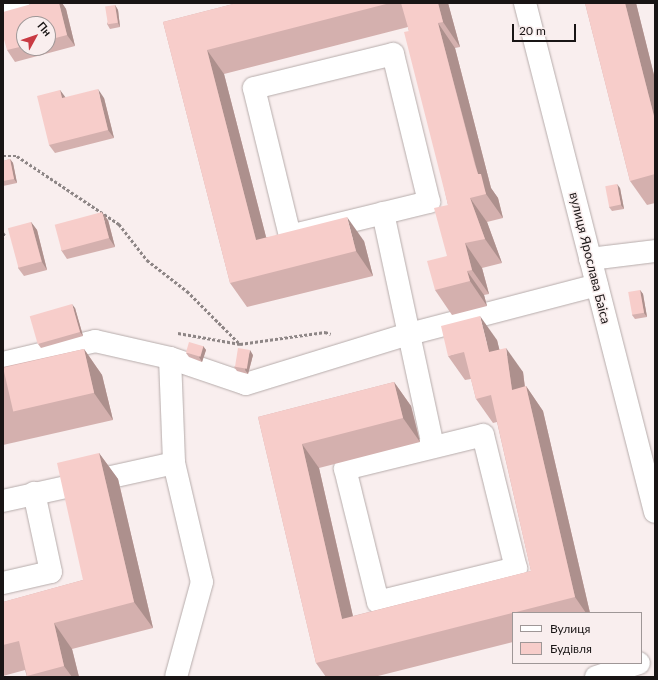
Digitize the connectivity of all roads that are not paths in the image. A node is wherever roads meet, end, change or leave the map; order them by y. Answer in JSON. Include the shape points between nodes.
{"nodes":[{"id":1,"x":19,"y":3,"type":"edge"},
{"id":2,"x":525,"y":3,"type":"edge"},
{"id":3,"x":3,"y":7,"type":"edge"},
{"id":4,"x":383,"y":213,"type":"junction"},
{"id":5,"x":655,"y":251,"type":"edge"},
{"id":6,"x":590,"y":259,"type":"junction"},
{"id":7,"x":597,"y":285,"type":"junction"},
{"id":8,"x":409,"y":334,"type":"junction"},
{"id":9,"x":170,"y":358,"type":"junction"},
{"id":10,"x":3,"y":363,"type":"edge"},
{"id":11,"x":433,"y":446,"type":"junction"},
{"id":12,"x":174,"y":463,"type":"junction"},
{"id":13,"x":34,"y":494,"type":"junction"},
{"id":14,"x":3,"y":501,"type":"edge"},
{"id":15,"x":655,"y":512,"type":"edge"},
{"id":16,"x":3,"y":583,"type":"edge"},
{"id":17,"x":655,"y":658,"type":"edge"},
{"id":18,"x":642,"y":662,"type":"edge"},
{"id":19,"x":637,"y":664,"type":"edge"},
{"id":20,"x":176,"y":677,"type":"edge"},
{"id":21,"x":596,"y":677,"type":"edge"}],
"edges":[{"from":1,"to":3,"type":"street"},
{"from":2,"to":6,"type":"street","name":"вулиця Ярослава Баіса"},
{"from":4,"to":4,"type":"street","via":[[290,236],[254,88],[393,54],[429,202]]},
{"from":4,"to":8,"type":"street"},
{"from":5,"to":6,"type":"street"},
{"from":6,"to":7,"type":"street","name":"вулиця Ярослава Баіса"},
{"from":7,"to":8,"type":"street"},
{"from":7,"to":15,"type":"street","name":"вулиця Ярослава Баіса"},
{"from":8,"to":9,"type":"street","via":[[246,384]]},
{"from":8,"to":11,"type":"street"},
{"from":9,"to":10,"type":"street","via":[[95,341]]},
{"from":9,"to":12,"type":"street"},
{"from":11,"to":11,"type":"street","via":[[345,469],[378,602],[516,568],[483,435]]},
{"from":12,"to":13,"type":"street"},
{"from":12,"to":20,"type":"street","via":[[202,582]]},
{"from":13,"to":14,"type":"street"},
{"from":13,"to":16,"type":"street","via":[[51,572]]},
{"from":17,"to":18,"type":"street"},
{"from":19,"to":21,"type":"street"}]}
